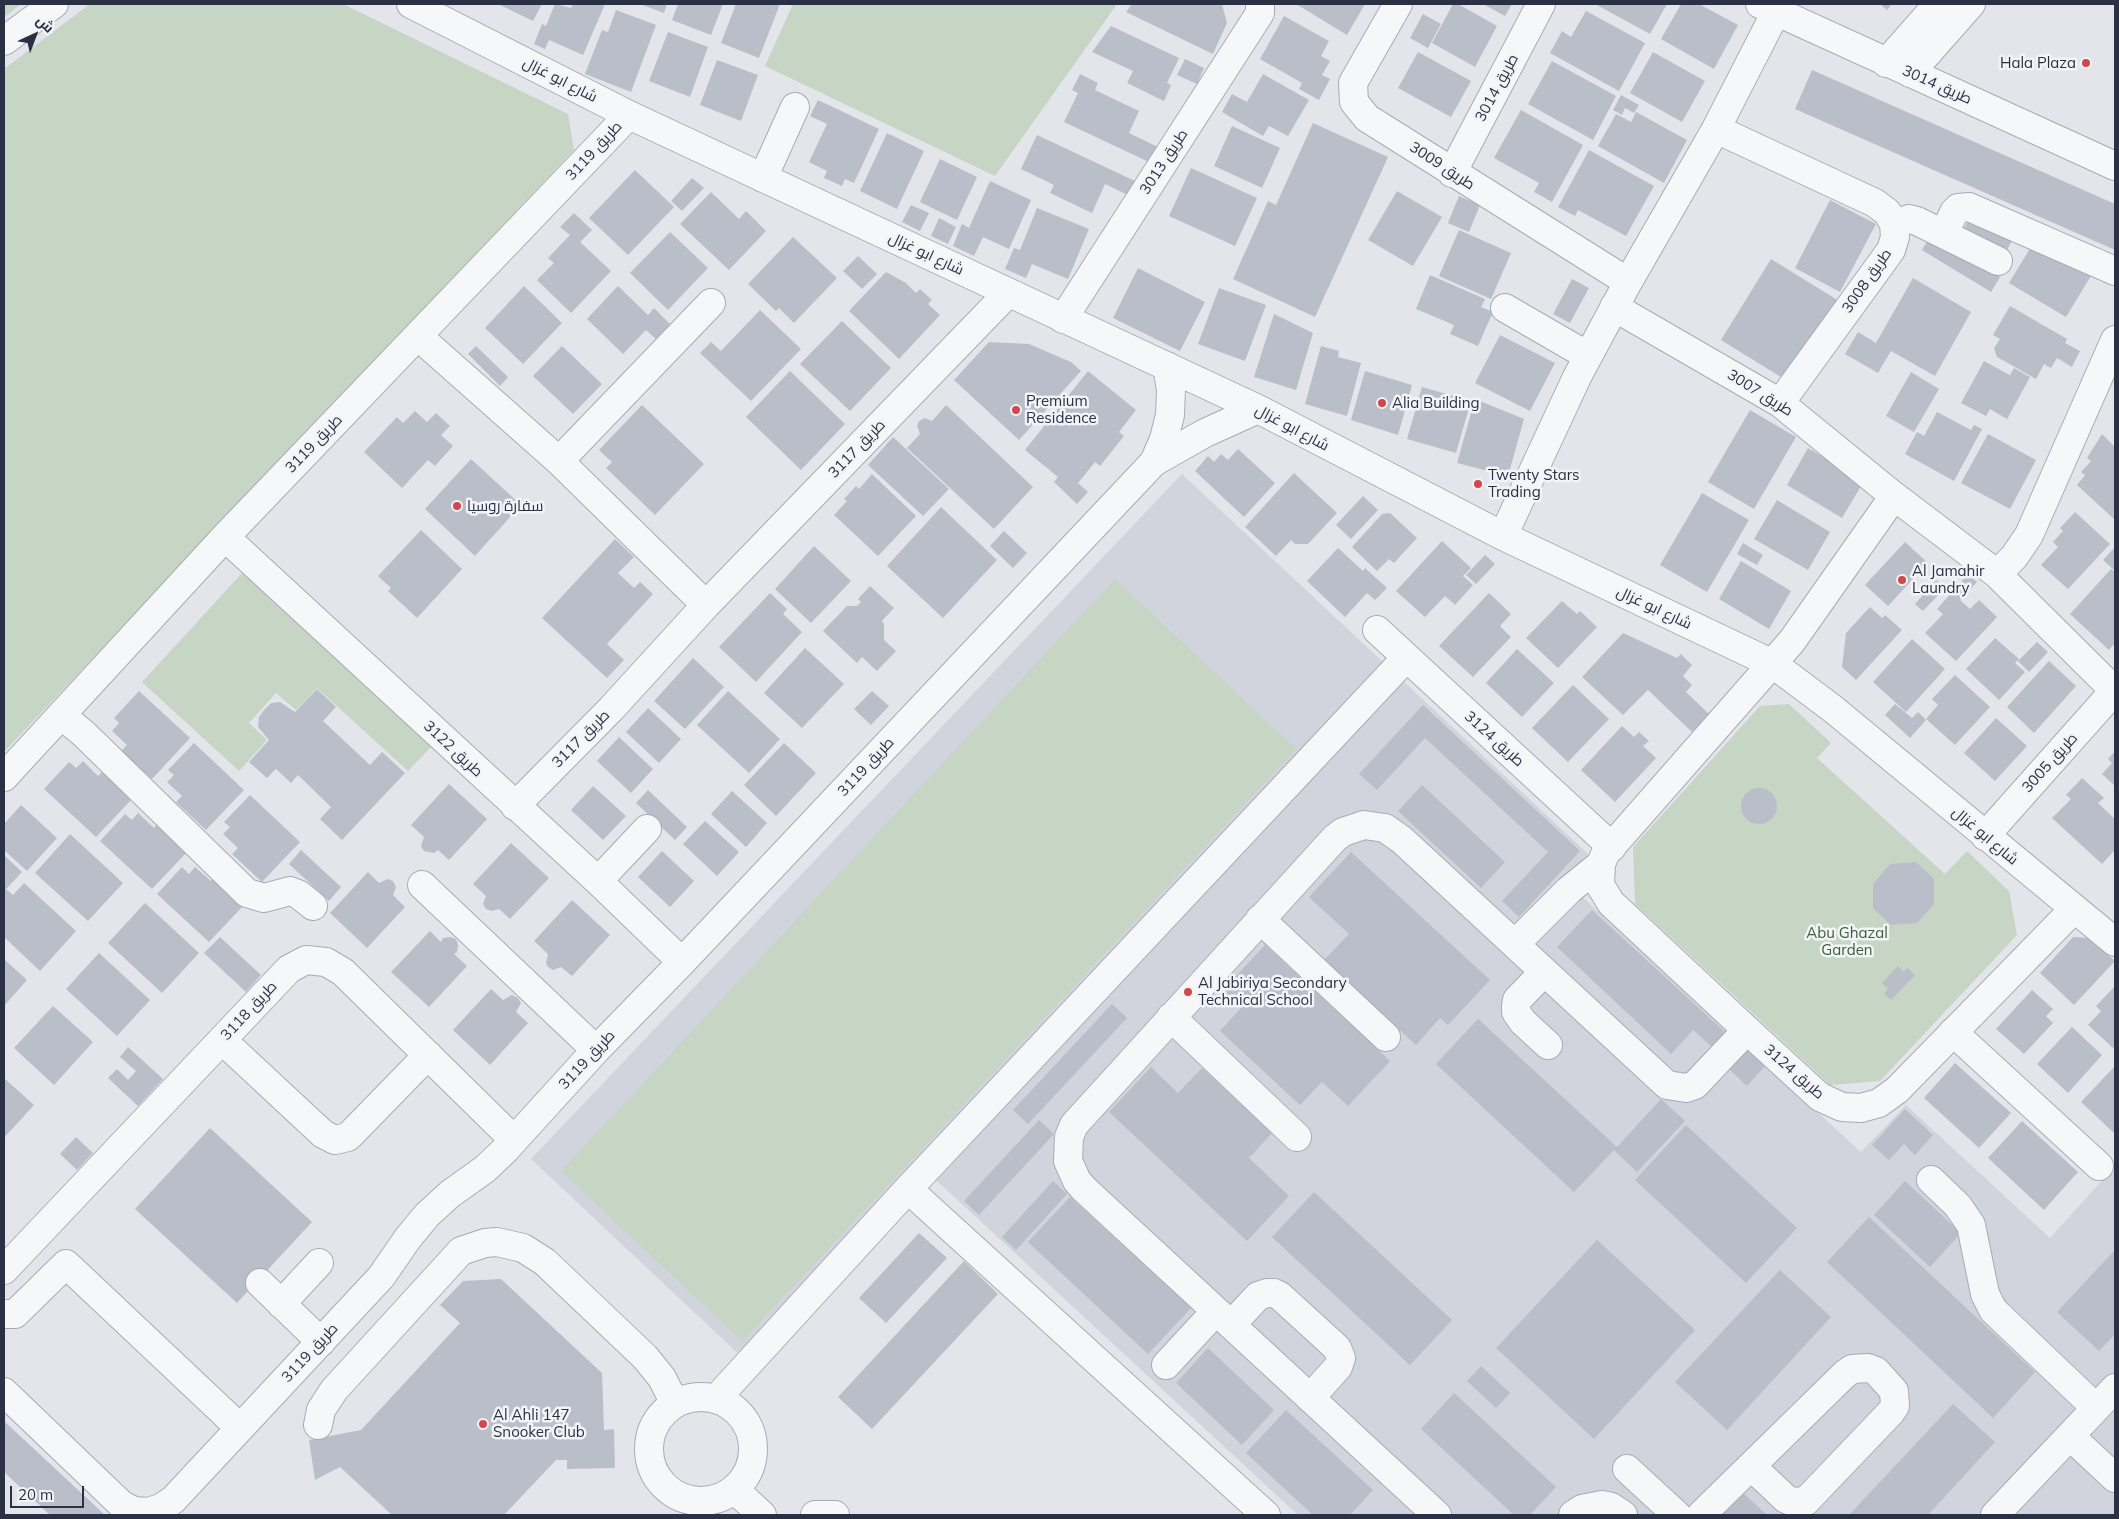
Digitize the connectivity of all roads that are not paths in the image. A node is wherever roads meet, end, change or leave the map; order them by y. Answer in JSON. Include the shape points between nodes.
{"nodes":[{"id":1,"x":54,"y":4,"type":"edge"},
{"id":2,"x":411,"y":4,"type":"edge"},
{"id":3,"x":1260,"y":4,"type":"edge"},
{"id":4,"x":1398,"y":4,"type":"edge"},
{"id":5,"x":1541,"y":4,"type":"edge"},
{"id":6,"x":1938,"y":4,"type":"edge"},
{"id":7,"x":1971,"y":4,"type":"edge"},
{"id":8,"x":1771,"y":6,"type":"edge"},
{"id":9,"x":4,"y":41,"type":"edge"},
{"id":10,"x":1898,"y":68,"type":"junction"},
{"id":11,"x":795,"y":107,"type":"dead end"},
{"id":12,"x":628,"y":115,"type":"junction"},
{"id":13,"x":1716,"y":129,"type":"junction"},
{"id":14,"x":2115,"y":166,"type":"edge"},
{"id":15,"x":1452,"y":173,"type":"junction"},
{"id":16,"x":763,"y":178,"type":"junction"},
{"id":17,"x":1894,"y":224,"type":"junction"},
{"id":18,"x":1944,"y":234,"type":"junction"},
{"id":19,"x":1998,"y":261,"type":"dead end"},
{"id":20,"x":2115,"y":271,"type":"edge"},
{"id":21,"x":1628,"y":282,"type":"junction"},
{"id":22,"x":1008,"y":292,"type":"junction"},
{"id":23,"x":711,"y":303,"type":"dead end"},
{"id":24,"x":1614,"y":307,"type":"junction"},
{"id":25,"x":1505,"y":308,"type":"dead end"},
{"id":26,"x":1063,"y":319,"type":"junction"},
{"id":27,"x":418,"y":337,"type":"junction"},
{"id":28,"x":2115,"y":340,"type":"edge"},
{"id":29,"x":1588,"y":356,"type":"junction"},
{"id":30,"x":1166,"y":366,"type":"junction"},
{"id":31,"x":1780,"y":403,"type":"junction"},
{"id":32,"x":1258,"y":409,"type":"junction"},
{"id":33,"x":559,"y":461,"type":"junction"},
{"id":34,"x":1154,"y":462,"type":"junction"},
{"id":35,"x":1894,"y":496,"type":"junction"},
{"id":36,"x":1502,"y":536,"type":"junction"},
{"id":37,"x":224,"y":537,"type":"junction"},
{"id":38,"x":1997,"y":574,"type":"junction"},
{"id":39,"x":706,"y":605,"type":"junction"},
{"id":40,"x":1377,"y":630,"type":"dead end"},
{"id":41,"x":1406,"y":658,"type":"junction"},
{"id":42,"x":1773,"y":664,"type":"junction"},
{"id":43,"x":2115,"y":690,"type":"edge"},
{"id":44,"x":61,"y":715,"type":"junction"},
{"id":45,"x":4,"y":777,"type":"edge"},
{"id":46,"x":515,"y":806,"type":"junction"},
{"id":47,"x":647,"y":829,"type":"dead end"},
{"id":48,"x":1985,"y":836,"type":"junction"},
{"id":49,"x":1606,"y":856,"type":"junction"},
{"id":50,"x":598,"y":881,"type":"junction"},
{"id":51,"x":422,"y":885,"type":"dead end"},
{"id":52,"x":314,"y":906,"type":"dead end"},
{"id":53,"x":2074,"y":910,"type":"junction"},
{"id":54,"x":1260,"y":919,"type":"junction"},
{"id":55,"x":2115,"y":942,"type":"edge"},
{"id":56,"x":1515,"y":944,"type":"junction"},
{"id":57,"x":682,"y":962,"type":"junction"},
{"id":58,"x":1544,"y":972,"type":"junction"},
{"id":59,"x":1171,"y":1017,"type":"junction"},
{"id":60,"x":1747,"y":1030,"type":"junction"},
{"id":61,"x":1954,"y":1032,"type":"junction"},
{"id":62,"x":1386,"y":1037,"type":"dead end"},
{"id":63,"x":222,"y":1040,"type":"junction"},
{"id":64,"x":1548,"y":1045,"type":"dead end"},
{"id":65,"x":596,"y":1050,"type":"junction"},
{"id":66,"x":428,"y":1055,"type":"junction"},
{"id":67,"x":1298,"y":1137,"type":"dead end"},
{"id":68,"x":514,"y":1140,"type":"junction"},
{"id":69,"x":2098,"y":1166,"type":"dead end"},
{"id":70,"x":1931,"y":1180,"type":"dead end"},
{"id":71,"x":908,"y":1189,"type":"junction"},
{"id":72,"x":319,"y":1263,"type":"dead end"},
{"id":73,"x":4,"y":1270,"type":"edge"},
{"id":74,"x":260,"y":1283,"type":"dead end"},
{"id":75,"x":281,"y":1304,"type":"junction"},
{"id":76,"x":4,"y":1314,"type":"edge"},
{"id":77,"x":1224,"y":1318,"type":"junction"},
{"id":78,"x":321,"y":1342,"type":"junction"},
{"id":79,"x":1166,"y":1364,"type":"dead end"},
{"id":80,"x":2115,"y":1388,"type":"edge"},
{"id":81,"x":4,"y":1392,"type":"edge"},
{"id":82,"x":1310,"y":1398,"type":"junction"},
{"id":83,"x":716,"y":1399,"type":"junction"},
{"id":84,"x":674,"y":1404,"type":"junction"},
{"id":85,"x":2096,"y":1408,"type":"junction"},
{"id":86,"x":318,"y":1425,"type":"dead end"},
{"id":87,"x":240,"y":1428,"type":"junction"},
{"id":88,"x":2070,"y":1436,"type":"junction"},
{"id":89,"x":1751,"y":1466,"type":"junction"},
{"id":90,"x":1627,"y":1469,"type":"dead end"},
{"id":91,"x":2115,"y":1478,"type":"edge"},
{"id":92,"x":734,"y":1489,"type":"junction"},
{"id":93,"x":762,"y":1515,"type":"edge"},
{"id":94,"x":815,"y":1515,"type":"edge"},
{"id":95,"x":835,"y":1515,"type":"edge"},
{"id":96,"x":1266,"y":1515,"type":"edge"},
{"id":97,"x":1437,"y":1515,"type":"edge"},
{"id":98,"x":1573,"y":1515,"type":"edge"},
{"id":99,"x":1623,"y":1515,"type":"edge"},
{"id":100,"x":1677,"y":1515,"type":"edge"},
{"id":101,"x":1701,"y":1515,"type":"edge"},
{"id":102,"x":1995,"y":1515,"type":"edge"}],
"edges":[{"from":1,"to":9,"type":"street"},
{"from":2,"to":12,"type":"street","name":"شارع ابو غزال"},
{"from":3,"to":26,"type":"street","name":"طريق 3013","via":[[1260,13]]},
{"from":4,"to":15,"type":"street","name":"طريق 3009","via":[[1353,83],[1354,102],[1367,118]]},
{"from":5,"to":15,"type":"street","name":"طريق 3014"},
{"from":6,"to":10,"type":"street"},
{"from":7,"to":10,"type":"street"},
{"from":8,"to":10,"type":"street","name":"طريق 3014"},
{"from":8,"to":13,"type":"street"},
{"from":10,"to":14,"type":"street","name":"طريق 3014"},
{"from":11,"to":16,"type":"street"},
{"from":12,"to":16,"type":"street","name":"شارع ابو غزال"},
{"from":12,"to":27,"type":"street","name":"طريق 3119"},
{"from":13,"to":17,"type":"street","via":[[1875,203],[1887,212]]},
{"from":13,"to":21,"type":"street"},
{"from":15,"to":21,"type":"street","name":"طريق 3009"},
{"from":16,"to":22,"type":"street","name":"شارع ابو غزال"},
{"from":17,"to":18,"type":"street","via":[[1910,219]]},
{"from":17,"to":31,"type":"street","name":"طريق 3008","via":[[1895,238],[1891,250]]},
{"from":18,"to":19,"type":"street"},
{"from":18,"to":20,"type":"street","via":[[1954,212],[1958,208],[1969,207]]},
{"from":21,"to":24,"type":"street"},
{"from":22,"to":26,"type":"street","name":"شارع ابو غزال"},
{"from":22,"to":39,"type":"street","name":"طريق 3117"},
{"from":23,"to":33,"type":"street"},
{"from":24,"to":29,"type":"street"},
{"from":24,"to":31,"type":"street","name":"طريق 3007"},
{"from":25,"to":29,"type":"street"},
{"from":26,"to":30,"type":"street","name":"شارع ابو غزال"},
{"from":27,"to":33,"type":"street"},
{"from":27,"to":37,"type":"street","name":"طريق 3119"},
{"from":28,"to":38,"type":"street","via":[[2029,535]]},
{"from":29,"to":36,"type":"street"},
{"from":30,"to":32,"type":"street","name":"شارع ابو غزال"},
{"from":30,"to":34,"type":"street","via":[[1171,390],[1170,415]]},
{"from":31,"to":35,"type":"street","name":"طريق 3007"},
{"from":32,"to":34,"type":"street","via":[[1205,433]]},
{"from":32,"to":36,"type":"street","name":"شارع ابو غزال"},
{"from":33,"to":39,"type":"street"},
{"from":34,"to":57,"type":"street","name":"طريق 3119"},
{"from":35,"to":38,"type":"street","name":"طريق 3007"},
{"from":35,"to":42,"type":"street","via":[[1812,615]]},
{"from":36,"to":42,"type":"street","name":"شارع ابو غزال"},
{"from":37,"to":44,"type":"street","name":"طريق 3119"},
{"from":37,"to":46,"type":"street","name":"طريق 3122"},
{"from":38,"to":43,"type":"street","name":"طريق 3007"},
{"from":39,"to":46,"type":"street","name":"طريق 3117","via":[[611,709]]},
{"from":40,"to":41,"type":"street","name":"طريق 3124"},
{"from":41,"to":49,"type":"street","name":"طريق 3124"},
{"from":41,"to":71,"type":"street"},
{"from":42,"to":48,"type":"street","name":"شارع ابو غزال","via":[[1833,709]]},
{"from":42,"to":49,"type":"street"},
{"from":43,"to":48,"type":"street","name":"طريق 3005"},
{"from":44,"to":45,"type":"street","name":"طريق 3119"},
{"from":44,"to":52,"type":"street","via":[[247,892],[264,898],[290,891]]},
{"from":46,"to":50,"type":"street","name":"طريق 3122"},
{"from":47,"to":50,"type":"street"},
{"from":48,"to":53,"type":"street","name":"شارع ابو غزال"},
{"from":49,"to":56,"type":"street"},
{"from":49,"to":60,"type":"street","name":"طريق 3124","via":[[1600,885],[1611,903]]},
{"from":50,"to":57,"type":"street","name":"طريق 3122"},
{"from":51,"to":65,"type":"street"},
{"from":53,"to":55,"type":"street","name":"شارع ابو غزال"},
{"from":53,"to":61,"type":"street","name":"طريق 3124"},
{"from":54,"to":56,"type":"street","via":[[1335,838],[1353,827],[1374,826],[1385,828],[1402,840]]},
{"from":54,"to":59,"type":"street"},
{"from":54,"to":62,"type":"street"},
{"from":56,"to":58,"type":"street"},
{"from":57,"to":65,"type":"street","name":"طريق 3119"},
{"from":58,"to":60,"type":"street","via":[[1667,1085],[1676,1088],[1686,1088],[1702,1080]]},
{"from":58,"to":64,"type":"street","via":[[1517,1000],[1516,1012]]},
{"from":59,"to":67,"type":"street"},
{"from":59,"to":77,"type":"street","via":[[1074,1124],[1069,1137],[1068,1161],[1084,1189]]},
{"from":60,"to":61,"type":"street","name":"طريق 3124","via":[[1820,1097],[1842,1108],[1880,1103]]},
{"from":61,"to":69,"type":"street"},
{"from":63,"to":66,"type":"street","name":"طريق 3118","via":[[288,969],[316,960],[335,965]]},
{"from":63,"to":66,"type":"street","via":[[323,1134],[335,1140],[348,1137]]},
{"from":63,"to":73,"type":"street","name":"طريق 3118"},
{"from":65,"to":68,"type":"street","name":"طريق 3119"},
{"from":66,"to":68,"type":"street","name":"طريق 3118"},
{"from":68,"to":78,"type":"street","name":"طريق 3119","via":[[485,1169],[450,1194],[422,1220],[381,1277]]},
{"from":70,"to":85,"type":"street","via":[[1958,1206],[1971,1225],[1985,1294],[1992,1310]]},
{"from":71,"to":83,"type":"street"},
{"from":71,"to":96,"type":"street"},
{"from":72,"to":75,"type":"street"},
{"from":74,"to":75,"type":"street"},
{"from":75,"to":78,"type":"street"},
{"from":76,"to":87,"type":"street","via":[[15,1314],[66,1264]]},
{"from":77,"to":79,"type":"street"},
{"from":77,"to":82,"type":"street"},
{"from":77,"to":82,"type":"street","via":[[1258,1296],[1274,1293],[1337,1348],[1341,1358],[1338,1367]]},
{"from":78,"to":87,"type":"street","name":"طريق 3119"},
{"from":80,"to":85,"type":"street"},
{"from":81,"to":87,"type":"street","name":"طريق 3119","via":[[122,1505],[134,1511],[155,1510],[173,1500]]},
{"from":82,"to":97,"type":"street"},
{"from":83,"to":84,"type":"street","via":[[695,1397]]},
{"from":83,"to":92,"type":"street","via":[[737,1412],[750,1432],[752,1457],[749,1469]]},
{"from":84,"to":86,"type":"street","via":[[654,1367],[545,1262],[523,1248],[497,1242],[460,1251],[330,1395],[321,1410]]},
{"from":84,"to":92,"type":"street","via":[[664,1412],[651,1435],[651,1461],[656,1473],[673,1492],[685,1498],[711,1500]]},
{"from":85,"to":88,"type":"street"},
{"from":88,"to":91,"type":"street"},
{"from":88,"to":102,"type":"street"},
{"from":89,"to":89,"type":"street","via":[[1852,1369],[1868,1368],[1894,1390],[1895,1406],[1891,1412],[1806,1501],[1786,1499]]},
{"from":89,"to":101,"type":"street"},
{"from":90,"to":100,"type":"street"},
{"from":92,"to":93,"type":"street"},
{"from":94,"to":95,"type":"street"},
{"from":98,"to":99,"type":"street","via":[[1582,1509],[1602,1506]]}]}
